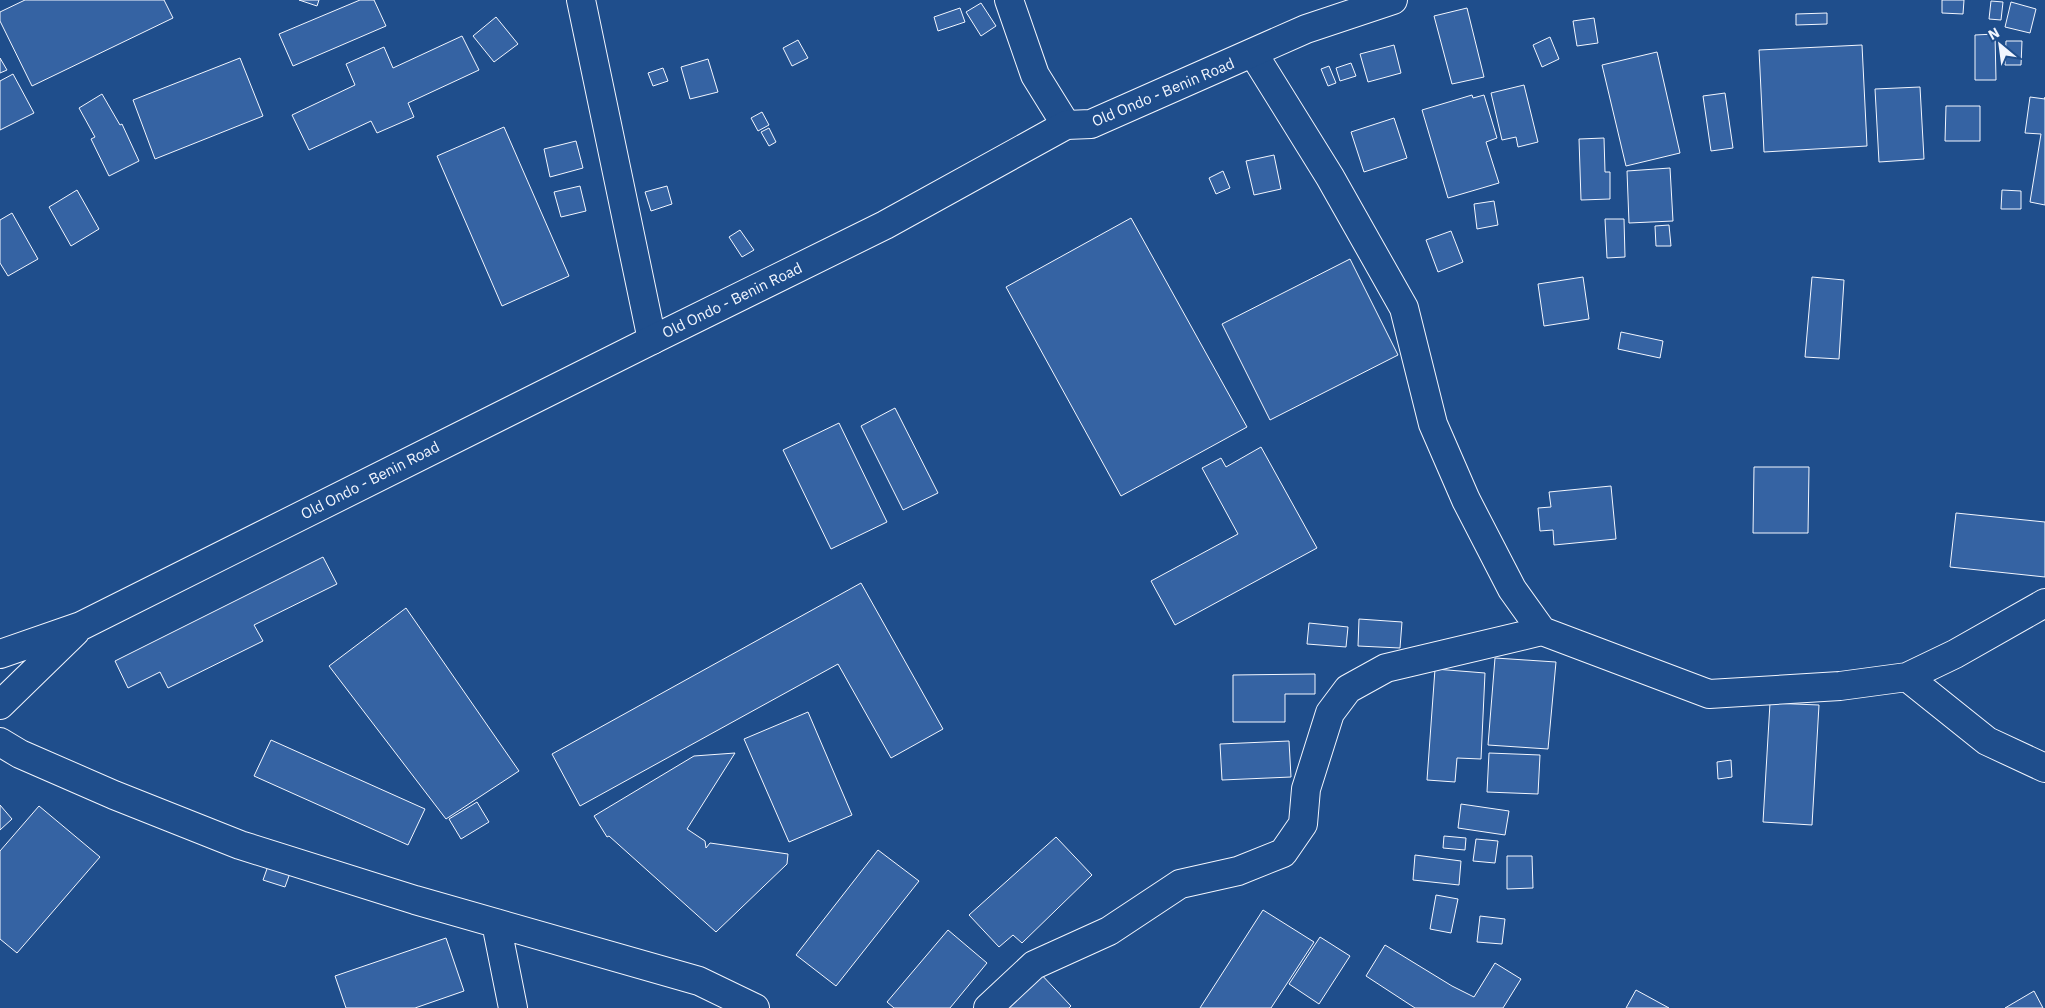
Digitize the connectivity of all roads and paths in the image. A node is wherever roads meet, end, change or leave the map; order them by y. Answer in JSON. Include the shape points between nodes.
{"nodes":[{"id":1,"x":581,"y":0,"type":"edge"},
{"id":2,"x":1009,"y":0,"type":"edge"},
{"id":3,"x":1393,"y":0,"type":"edge"},
{"id":4,"x":1253,"y":53,"type":"junction"},
{"id":5,"x":1066,"y":125,"type":"junction"},
{"id":6,"x":652,"y":340,"type":"junction"},
{"id":7,"x":2045,"y":603,"type":"edge"},
{"id":8,"x":81,"y":626,"type":"junction"},
{"id":9,"x":1542,"y":631,"type":"junction"},
{"id":10,"x":0,"y":654,"type":"edge"},
{"id":11,"x":1907,"y":677,"type":"junction"},
{"id":12,"x":0,"y":705,"type":"edge"},
{"id":13,"x":0,"y":742,"type":"edge"},
{"id":14,"x":2045,"y":768,"type":"edge"},
{"id":15,"x":496,"y":924,"type":"junction"},
{"id":16,"x":513,"y":1008,"type":"edge"},
{"id":17,"x":755,"y":1008,"type":"edge"},
{"id":18,"x":988,"y":1008,"type":"edge"}],
"edges":[{"from":1,"to":6,"type":"street"},
{"from":2,"to":5,"type":"street","via":[[1036,75]]},
{"from":3,"to":4,"type":"street","name":"Old Ondo - Benin Road","via":[[1306,29]]},
{"from":4,"to":5,"type":"street","name":"Old Ondo - Benin Road","via":[[1091,124]]},
{"from":4,"to":9,"type":"street","via":[[1330,177],[1404,308],[1433,424],[1466,500],[1512,589]]},
{"from":5,"to":6,"type":"street","name":"Old Ondo - Benin Road","via":[[885,225]]},
{"from":6,"to":8,"type":"street","name":"Old Ondo - Benin Road"},
{"from":7,"to":11,"type":"street"},
{"from":8,"to":10,"type":"street","name":"Old Ondo - Benin Road"},
{"from":8,"to":12,"type":"street","name":"Old Ondo - Benin Road"},
{"from":9,"to":11,"type":"street","via":[[1709,694],[1840,686]]},
{"from":9,"to":18,"type":"street","via":[[1386,668],[1348,689],[1330,713],[1306,789],[1303,824],[1283,853],[1238,871],[1180,884],[1109,931],[1034,965]]},
{"from":11,"to":14,"type":"street","via":[[1987,740]]},
{"from":13,"to":15,"type":"street","via":[[114,795],[240,845]]},
{"from":15,"to":16,"type":"street"},
{"from":15,"to":17,"type":"street","via":[[699,981]]}]}
